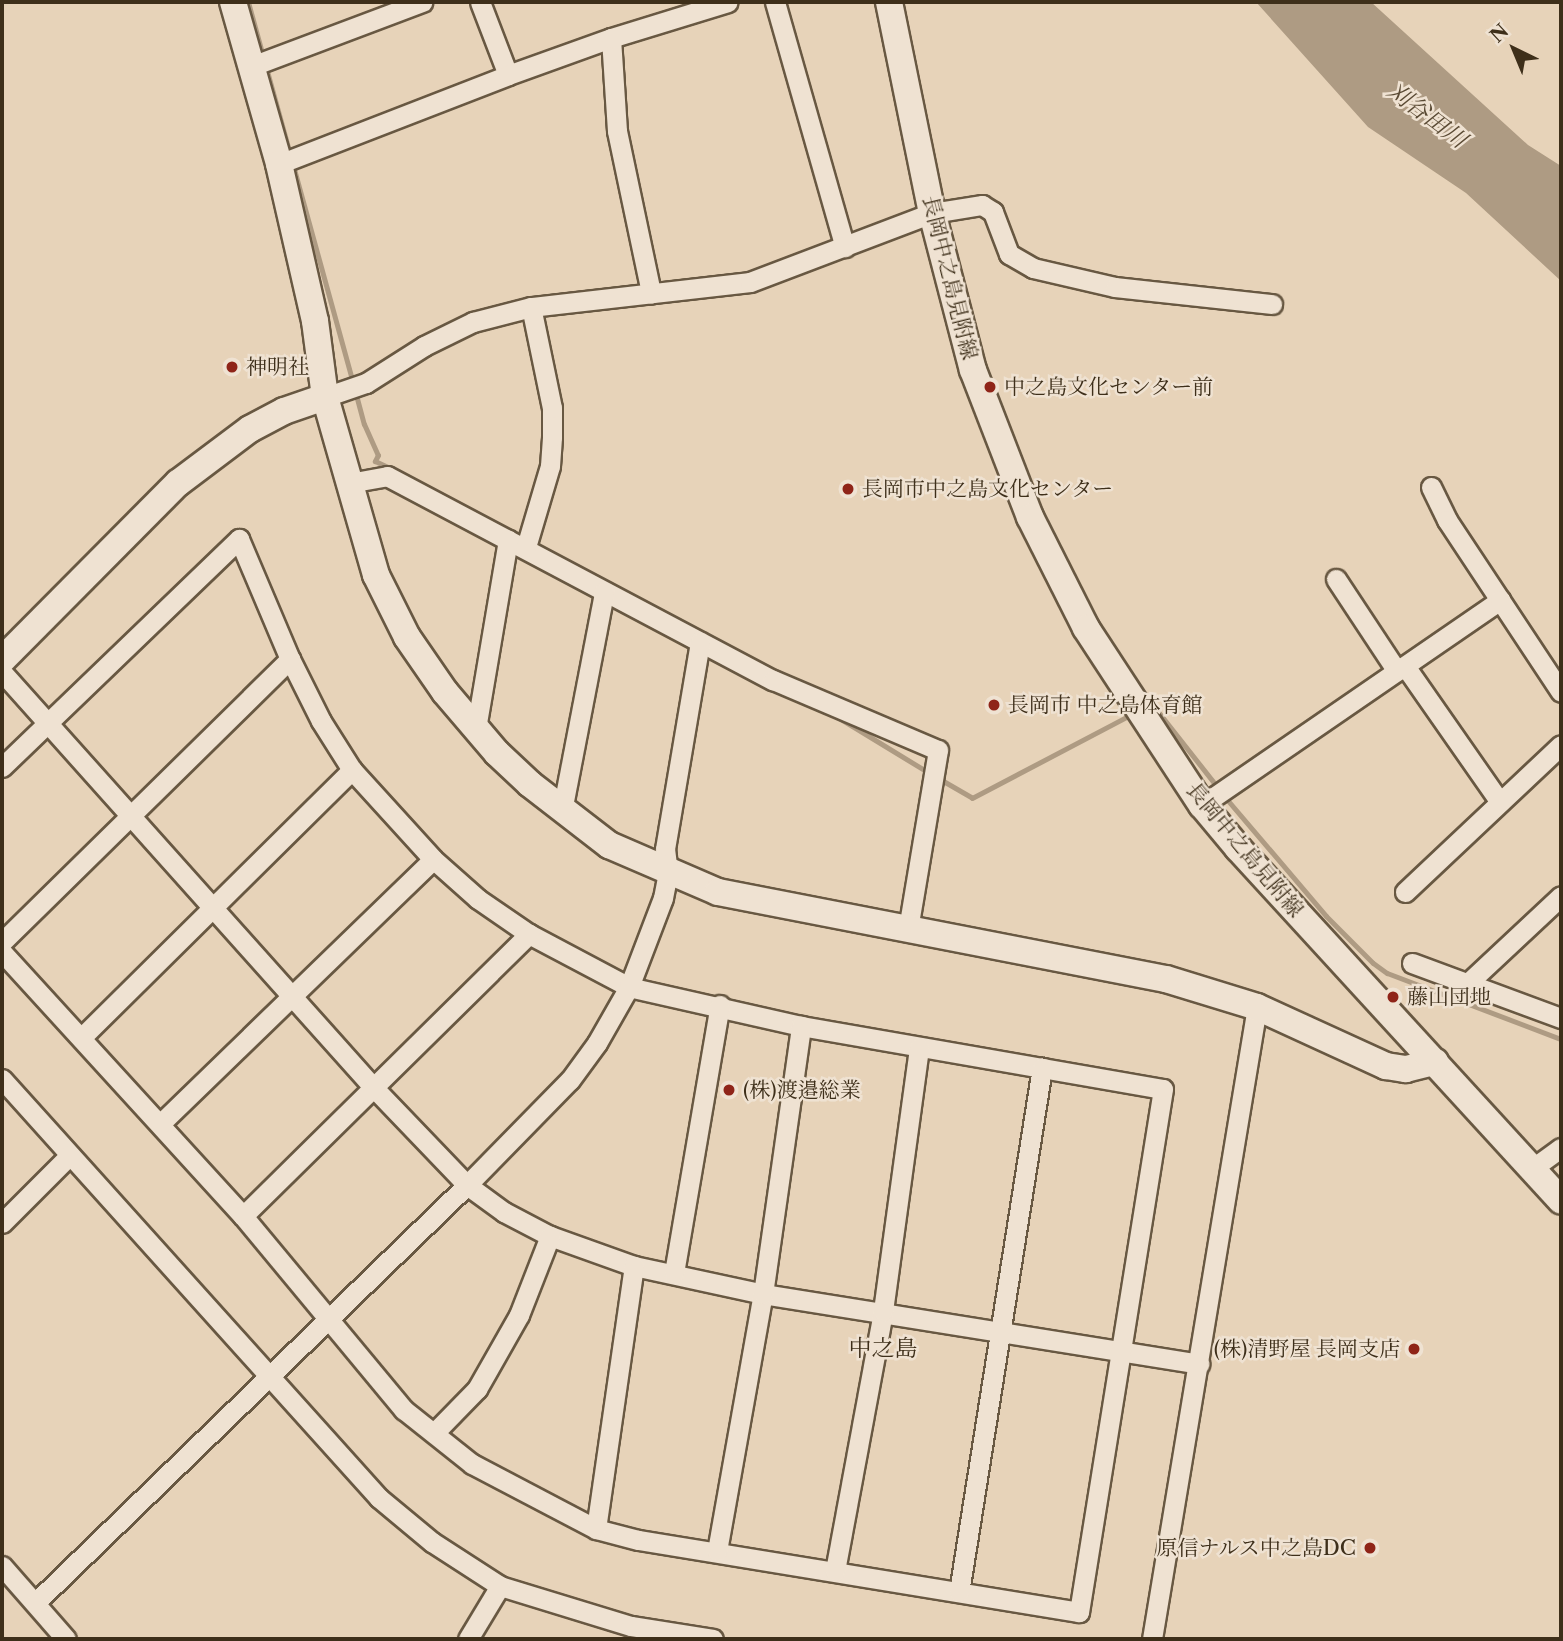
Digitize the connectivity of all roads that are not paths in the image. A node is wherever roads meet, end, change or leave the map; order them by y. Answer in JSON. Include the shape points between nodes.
{"nodes":[{"id":1,"x":233,"y":2,"type":"edge"},
{"id":2,"x":422,"y":2,"type":"edge"},
{"id":3,"x":480,"y":2,"type":"edge"},
{"id":4,"x":728,"y":2,"type":"edge"},
{"id":5,"x":775,"y":2,"type":"edge"},
{"id":6,"x":889,"y":2,"type":"edge"},
{"id":7,"x":611,"y":38,"type":"junction"},
{"id":8,"x":252,"y":66,"type":"junction"},
{"id":9,"x":508,"y":75,"type":"junction"},
{"id":10,"x":279,"y":164,"type":"junction"},
{"id":11,"x":932,"y":213,"type":"junction"},
{"id":12,"x":845,"y":247,"type":"junction"},
{"id":13,"x":651,"y":293,"type":"junction"},
{"id":14,"x":1272,"y":304,"type":"dead end"},
{"id":15,"x":531,"y":307,"type":"junction"},
{"id":16,"x":325,"y":397,"type":"junction"},
{"id":17,"x":349,"y":483,"type":"junction"},
{"id":18,"x":1431,"y":487,"type":"dead end"},
{"id":19,"x":517,"y":544,"type":"junction"},
{"id":20,"x":1336,"y":579,"type":"dead end"},
{"id":21,"x":604,"y":592,"type":"junction"},
{"id":22,"x":1500,"y":600,"type":"junction"},
{"id":23,"x":700,"y":642,"type":"junction"},
{"id":24,"x":2,"y":660,"type":"edge"},
{"id":25,"x":290,"y":660,"type":"junction"},
{"id":26,"x":1401,"y":668,"type":"junction"},
{"id":27,"x":2,"y":672,"type":"edge"},
{"id":28,"x":1561,"y":692,"type":"edge"},
{"id":29,"x":47,"y":726,"type":"junction"},
{"id":30,"x":476,"y":729,"type":"junction"},
{"id":31,"x":1561,"y":745,"type":"edge"},
{"id":32,"x":2,"y":767,"type":"edge"},
{"id":33,"x":352,"y":770,"type":"junction"},
{"id":34,"x":1500,"y":802,"type":"junction"},
{"id":35,"x":1202,"y":805,"type":"junction"},
{"id":36,"x":562,"y":811,"type":"junction"},
{"id":37,"x":129,"y":817,"type":"junction"},
{"id":38,"x":433,"y":859,"type":"junction"},
{"id":39,"x":668,"y":873,"type":"junction"},
{"id":40,"x":1405,"y":891,"type":"dead end"},
{"id":41,"x":1561,"y":896,"type":"edge"},
{"id":42,"x":211,"y":907,"type":"junction"},
{"id":43,"x":908,"y":929,"type":"junction"},
{"id":44,"x":529,"y":934,"type":"junction"},
{"id":45,"x":2,"y":942,"type":"edge"},
{"id":46,"x":2,"y":952,"type":"edge"},
{"id":47,"x":1412,"y":963,"type":"dead end"},
{"id":48,"x":1468,"y":983,"type":"junction"},
{"id":49,"x":629,"y":987,"type":"junction"},
{"id":50,"x":293,"y":998,"type":"junction"},
{"id":51,"x":720,"y":1005,"type":"junction"},
{"id":52,"x":1257,"y":1007,"type":"junction"},
{"id":53,"x":1561,"y":1018,"type":"edge"},
{"id":54,"x":801,"y":1026,"type":"junction"},
{"id":55,"x":82,"y":1037,"type":"junction"},
{"id":56,"x":919,"y":1047,"type":"junction"},
{"id":57,"x":1435,"y":1062,"type":"junction"},
{"id":58,"x":1042,"y":1068,"type":"junction"},
{"id":59,"x":2,"y":1079,"type":"edge"},
{"id":60,"x":373,"y":1088,"type":"junction"},
{"id":61,"x":160,"y":1124,"type":"junction"},
{"id":62,"x":1561,"y":1148,"type":"edge"},
{"id":63,"x":70,"y":1155,"type":"junction"},
{"id":64,"x":1533,"y":1168,"type":"junction"},
{"id":65,"x":467,"y":1185,"type":"junction"},
{"id":66,"x":1561,"y":1199,"type":"edge"},
{"id":67,"x":243,"y":1216,"type":"junction"},
{"id":68,"x":2,"y":1223,"type":"edge"},
{"id":69,"x":550,"y":1236,"type":"junction"},
{"id":70,"x":634,"y":1266,"type":"junction"},
{"id":71,"x":674,"y":1273,"type":"junction"},
{"id":72,"x":764,"y":1294,"type":"junction"},
{"id":73,"x":883,"y":1311,"type":"junction"},
{"id":74,"x":329,"y":1318,"type":"junction"},
{"id":75,"x":1001,"y":1332,"type":"junction"},
{"id":76,"x":1122,"y":1350,"type":"junction"},
{"id":77,"x":1199,"y":1364,"type":"junction"},
{"id":78,"x":270,"y":1377,"type":"junction"},
{"id":79,"x":434,"y":1433,"type":"junction"},
{"id":80,"x":596,"y":1529,"type":"junction"},
{"id":81,"x":717,"y":1551,"type":"junction"},
{"id":82,"x":2,"y":1566,"type":"edge"},
{"id":83,"x":835,"y":1571,"type":"junction"},
{"id":84,"x":500,"y":1586,"type":"junction"},
{"id":85,"x":958,"y":1592,"type":"junction"},
{"id":86,"x":34,"y":1603,"type":"junction"},
{"id":87,"x":66,"y":1639,"type":"edge"},
{"id":88,"x":468,"y":1639,"type":"edge"},
{"id":89,"x":713,"y":1639,"type":"edge"},
{"id":90,"x":1152,"y":1639,"type":"edge"}],
"edges":[{"from":1,"to":8,"type":"street"},
{"from":2,"to":8,"type":"street"},
{"from":3,"to":9,"type":"street"},
{"from":4,"to":7,"type":"street"},
{"from":5,"to":12,"type":"street"},
{"from":6,"to":11,"type":"street","name":"長岡中之島見附線"},
{"from":7,"to":9,"type":"street"},
{"from":7,"to":13,"type":"street","via":[[617,131]]},
{"from":8,"to":10,"type":"street"},
{"from":9,"to":10,"type":"street"},
{"from":10,"to":16,"type":"street","via":[[314,321]]},
{"from":11,"to":12,"type":"street"},
{"from":11,"to":14,"type":"street","via":[[990,207],[1009,254],[1032,268],[1071,279]]},
{"from":11,"to":35,"type":"street","name":"長岡中之島見附線","via":[[973,370],[1051,563],[1123,688]]},
{"from":12,"to":13,"type":"street","via":[[750,282]]},
{"from":13,"to":15,"type":"street"},
{"from":15,"to":16,"type":"street","via":[[449,332],[366,383]]},
{"from":15,"to":19,"type":"street","via":[[552,408],[552,437],[550,466]]},
{"from":16,"to":17,"type":"street"},
{"from":16,"to":24,"type":"street","via":[[250,429],[178,482]]},
{"from":17,"to":19,"type":"street","via":[[387,476]]},
{"from":17,"to":30,"type":"street","via":[[387,601],[445,692]]},
{"from":18,"to":22,"type":"street","via":[[1447,520]]},
{"from":19,"to":21,"type":"street"},
{"from":19,"to":30,"type":"street"},
{"from":20,"to":26,"type":"street"},
{"from":21,"to":23,"type":"street"},
{"from":21,"to":36,"type":"street"},
{"from":22,"to":26,"type":"street"},
{"from":22,"to":28,"type":"street"},
{"from":23,"to":39,"type":"street","via":[[665,849]]},
{"from":23,"to":43,"type":"street","via":[[773,680],[938,750]]},
{"from":25,"to":29,"type":"street","via":[[239,539]]},
{"from":25,"to":33,"type":"street"},
{"from":25,"to":37,"type":"street"},
{"from":26,"to":34,"type":"street"},
{"from":26,"to":35,"type":"street"},
{"from":27,"to":29,"type":"street"},
{"from":29,"to":32,"type":"street"},
{"from":29,"to":37,"type":"street"},
{"from":30,"to":36,"type":"street","via":[[497,754]]},
{"from":31,"to":34,"type":"street"},
{"from":33,"to":38,"type":"street"},
{"from":33,"to":42,"type":"street"},
{"from":34,"to":40,"type":"street"},
{"from":35,"to":57,"type":"street","name":"長岡中之島見附線"},
{"from":36,"to":39,"type":"street","via":[[609,845]]},
{"from":37,"to":42,"type":"street"},
{"from":37,"to":45,"type":"street"},
{"from":38,"to":44,"type":"street","via":[[478,899]]},
{"from":38,"to":50,"type":"street"},
{"from":39,"to":43,"type":"street","via":[[765,904]]},
{"from":39,"to":49,"type":"street"},
{"from":41,"to":48,"type":"street"},
{"from":42,"to":50,"type":"street"},
{"from":42,"to":55,"type":"street"},
{"from":43,"to":52,"type":"street","via":[[1166,979]]},
{"from":44,"to":49,"type":"street"},
{"from":44,"to":60,"type":"street"},
{"from":46,"to":55,"type":"street"},
{"from":47,"to":48,"type":"street"},
{"from":48,"to":53,"type":"street"},
{"from":49,"to":51,"type":"street"},
{"from":49,"to":65,"type":"street","via":[[570,1080]]},
{"from":50,"to":60,"type":"street"},
{"from":50,"to":61,"type":"street"},
{"from":51,"to":54,"type":"street"},
{"from":51,"to":71,"type":"street"},
{"from":52,"to":57,"type":"street","via":[[1386,1066],[1406,1069]]},
{"from":52,"to":77,"type":"street"},
{"from":54,"to":56,"type":"street"},
{"from":54,"to":72,"type":"street"},
{"from":55,"to":61,"type":"street"},
{"from":56,"to":58,"type":"street"},
{"from":56,"to":73,"type":"street"},
{"from":57,"to":64,"type":"street","name":"長岡中之島見附線"},
{"from":58,"to":75,"type":"street"},
{"from":58,"to":76,"type":"street","via":[[1163,1089]]},
{"from":59,"to":63,"type":"street"},
{"from":60,"to":65,"type":"street"},
{"from":60,"to":67,"type":"street"},
{"from":61,"to":67,"type":"street"},
{"from":62,"to":64,"type":"street"},
{"from":63,"to":68,"type":"street"},
{"from":63,"to":78,"type":"street"},
{"from":64,"to":66,"type":"street","name":"長岡中之島見附線"},
{"from":65,"to":69,"type":"street","via":[[504,1212]]},
{"from":65,"to":74,"type":"street"},
{"from":67,"to":74,"type":"street"},
{"from":69,"to":70,"type":"street"},
{"from":69,"to":79,"type":"street","via":[[519,1315],[477,1389]]},
{"from":70,"to":71,"type":"street"},
{"from":70,"to":80,"type":"street"},
{"from":71,"to":72,"type":"street"},
{"from":72,"to":73,"type":"street"},
{"from":72,"to":81,"type":"street"},
{"from":73,"to":75,"type":"street"},
{"from":73,"to":83,"type":"street"},
{"from":74,"to":78,"type":"street"},
{"from":74,"to":79,"type":"street","via":[[404,1410]]},
{"from":75,"to":76,"type":"street"},
{"from":75,"to":85,"type":"street"},
{"from":76,"to":77,"type":"street"},
{"from":76,"to":85,"type":"street","via":[[1079,1612]]},
{"from":77,"to":90,"type":"street"},
{"from":78,"to":84,"type":"street","via":[[379,1498],[432,1542]]},
{"from":78,"to":86,"type":"street"},
{"from":79,"to":80,"type":"street","via":[[472,1464]]},
{"from":80,"to":81,"type":"street"},
{"from":81,"to":83,"type":"street"},
{"from":82,"to":86,"type":"street"},
{"from":83,"to":85,"type":"street"},
{"from":84,"to":88,"type":"street"},
{"from":84,"to":89,"type":"street","via":[[631,1626]]},
{"from":86,"to":87,"type":"street"}]}
